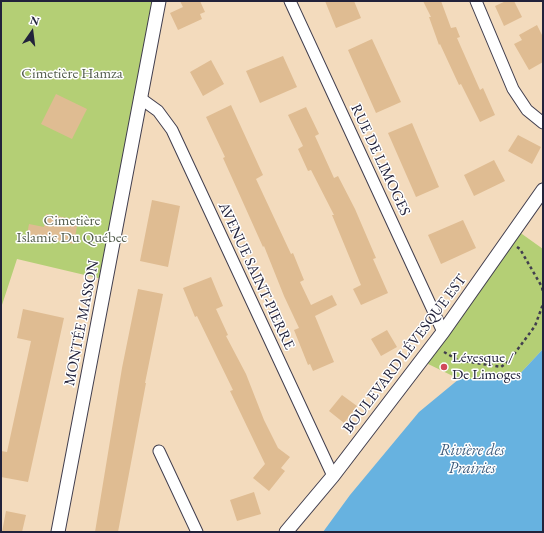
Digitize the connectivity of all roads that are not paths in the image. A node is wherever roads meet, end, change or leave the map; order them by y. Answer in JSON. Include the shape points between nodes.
{"nodes":[{"id":1,"x":159,"y":1,"type":"edge"},
{"id":2,"x":290,"y":1,"type":"edge"},
{"id":3,"x":476,"y":1,"type":"edge"},
{"id":4,"x":140,"y":98,"type":"junction"},
{"id":5,"x":543,"y":123,"type":"edge"},
{"id":6,"x":543,"y":190,"type":"edge"},
{"id":7,"x":444,"y":332,"type":"junction"},
{"id":8,"x":160,"y":451,"type":"dead end"},
{"id":9,"x":333,"y":476,"type":"junction"},
{"id":10,"x":58,"y":532,"type":"edge"},
{"id":11,"x":197,"y":532,"type":"edge"},
{"id":12,"x":286,"y":532,"type":"edge"}],
"edges":[{"from":1,"to":4,"type":"street","name":"MONTÉE MASSON"},
{"from":2,"to":7,"type":"street","name":"RUE DE LIMOGES"},
{"from":3,"to":5,"type":"street","via":[[513,89],[527,110]]},
{"from":4,"to":9,"type":"street","name":"AVENUE SAINT-PIERRE","via":[[158,111],[172,130]]},
{"from":4,"to":10,"type":"street","name":"MONTÉE MASSON"},
{"from":6,"to":7,"type":"street","name":"BOULEVARD LÉVESQUE EST"},
{"from":7,"to":9,"type":"street","name":"BOULEVARD LÉVESQUE EST"},
{"from":8,"to":11,"type":"street"},
{"from":9,"to":12,"type":"street","name":"BOULEVARD LÉVESQUE EST"}]}
